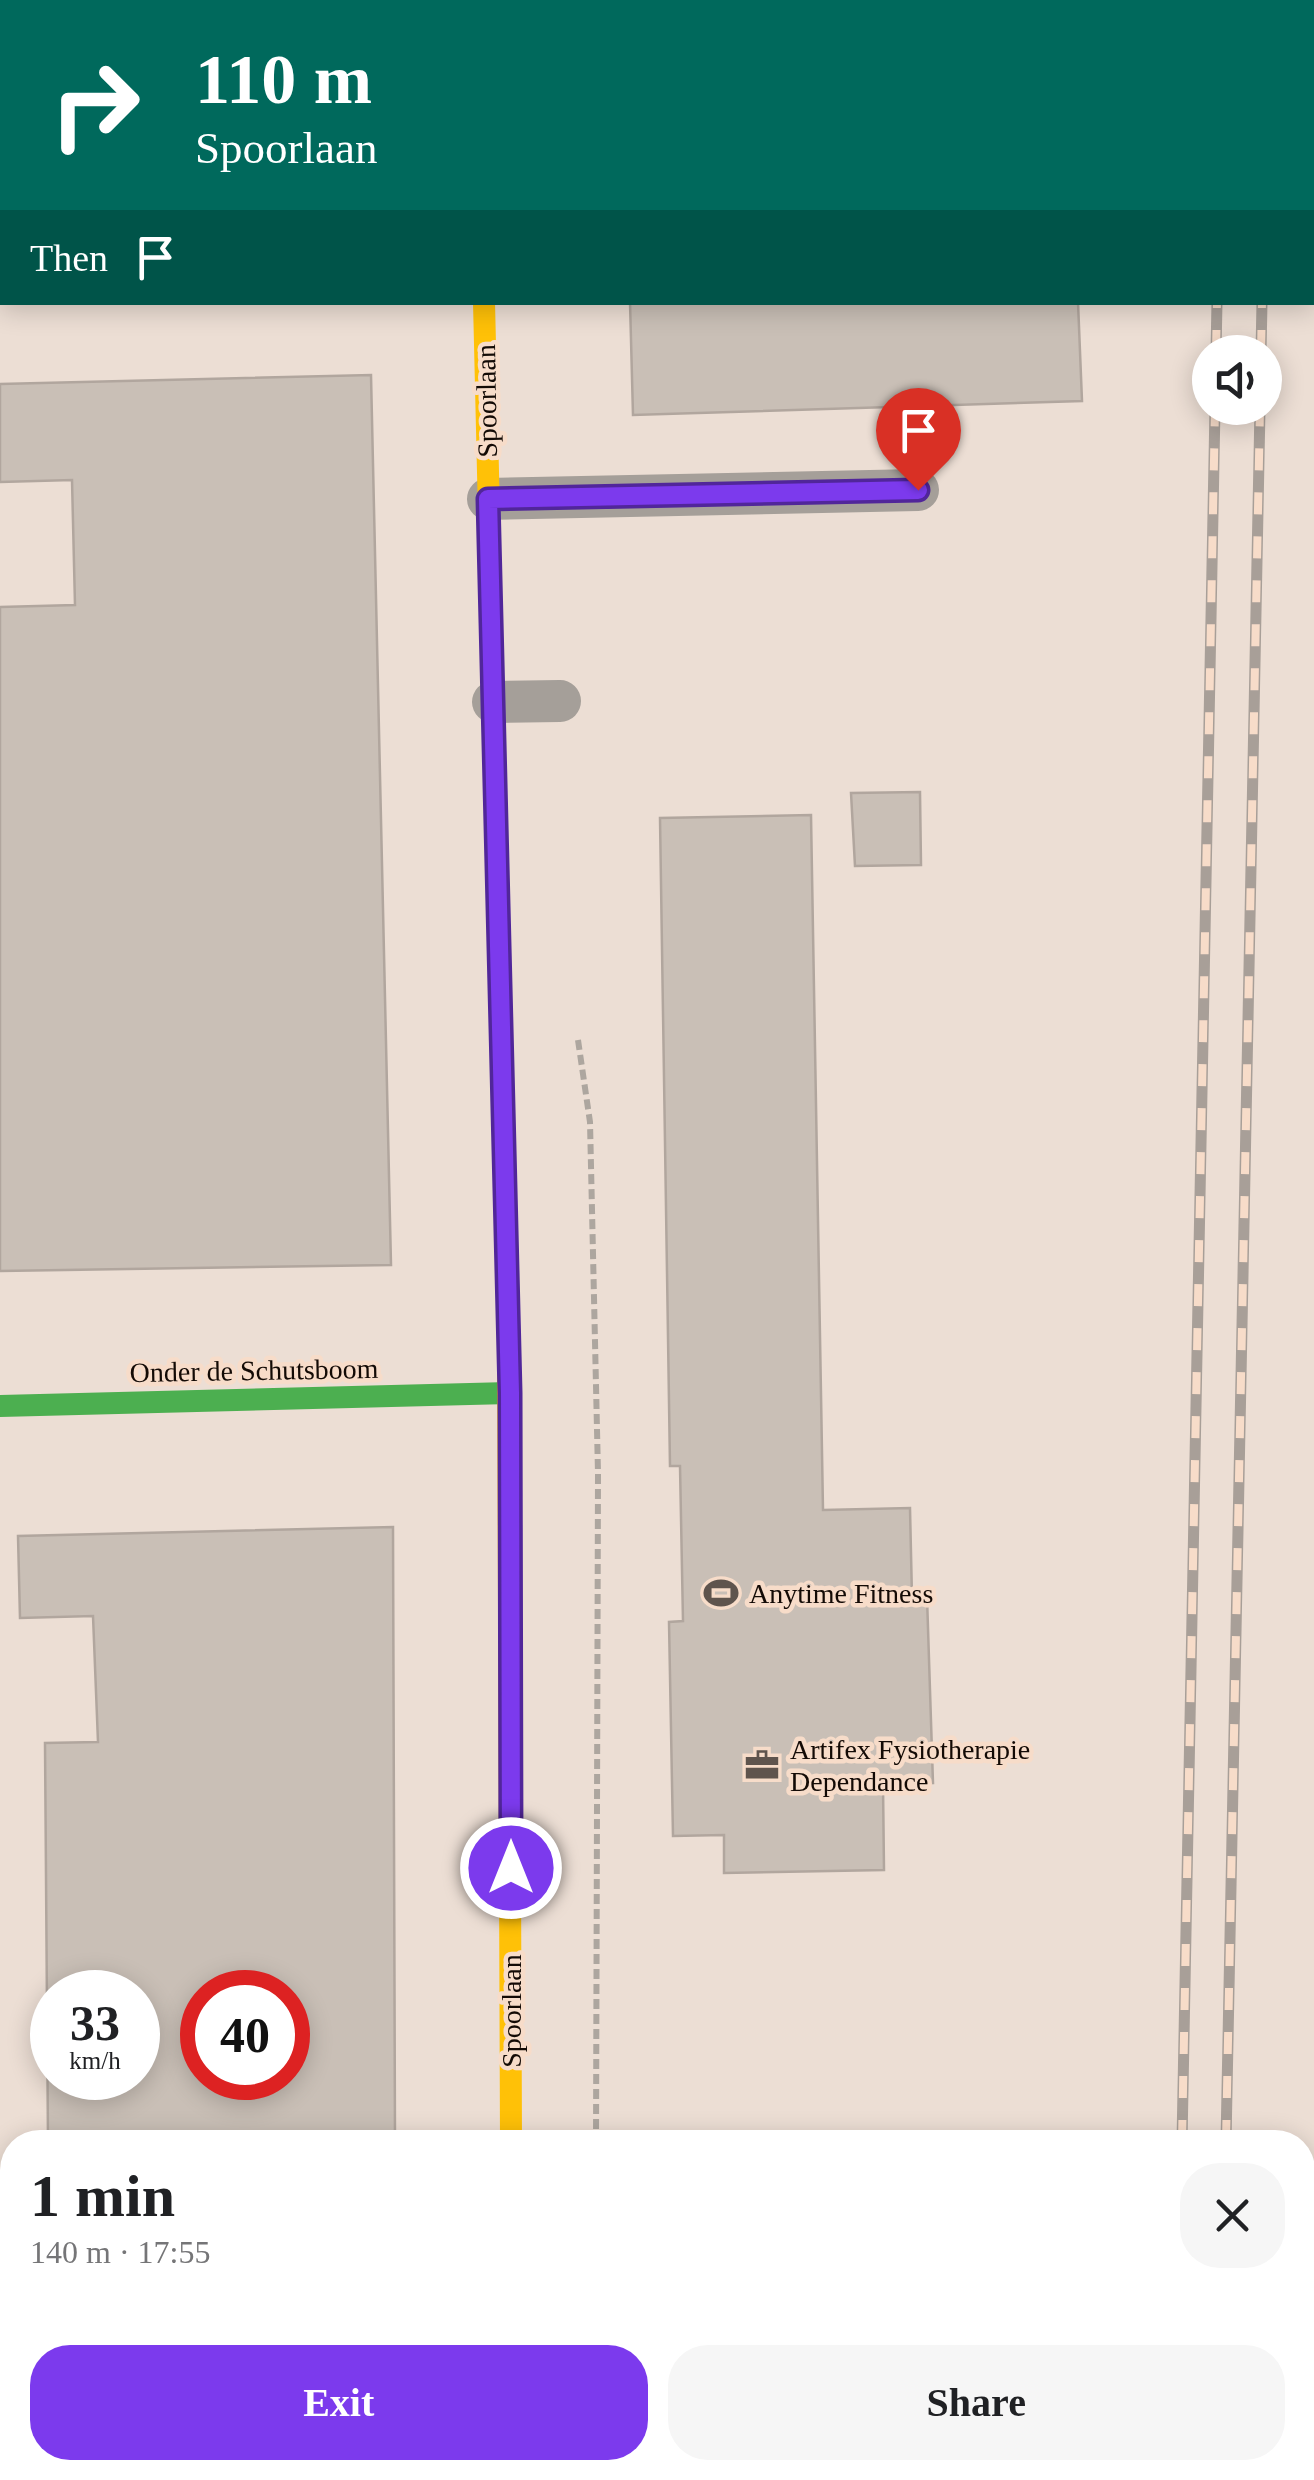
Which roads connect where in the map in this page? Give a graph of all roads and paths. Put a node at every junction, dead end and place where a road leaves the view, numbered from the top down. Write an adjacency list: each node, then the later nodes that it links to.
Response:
1 (484, 305): 3 (street, Spoorlaan)
2 (918, 490): 3 (lane)
3 (488, 499): 5 (street, Spoorlaan)
4 (560, 701): 5 (lane)
5 (493, 702): 6 (street, Spoorlaan)
6 (510, 1393): 7 (street, Onder de Schutsboom); 8 (street, Spoorlaan)
7 (0, 1406)
8 (511, 2130)

